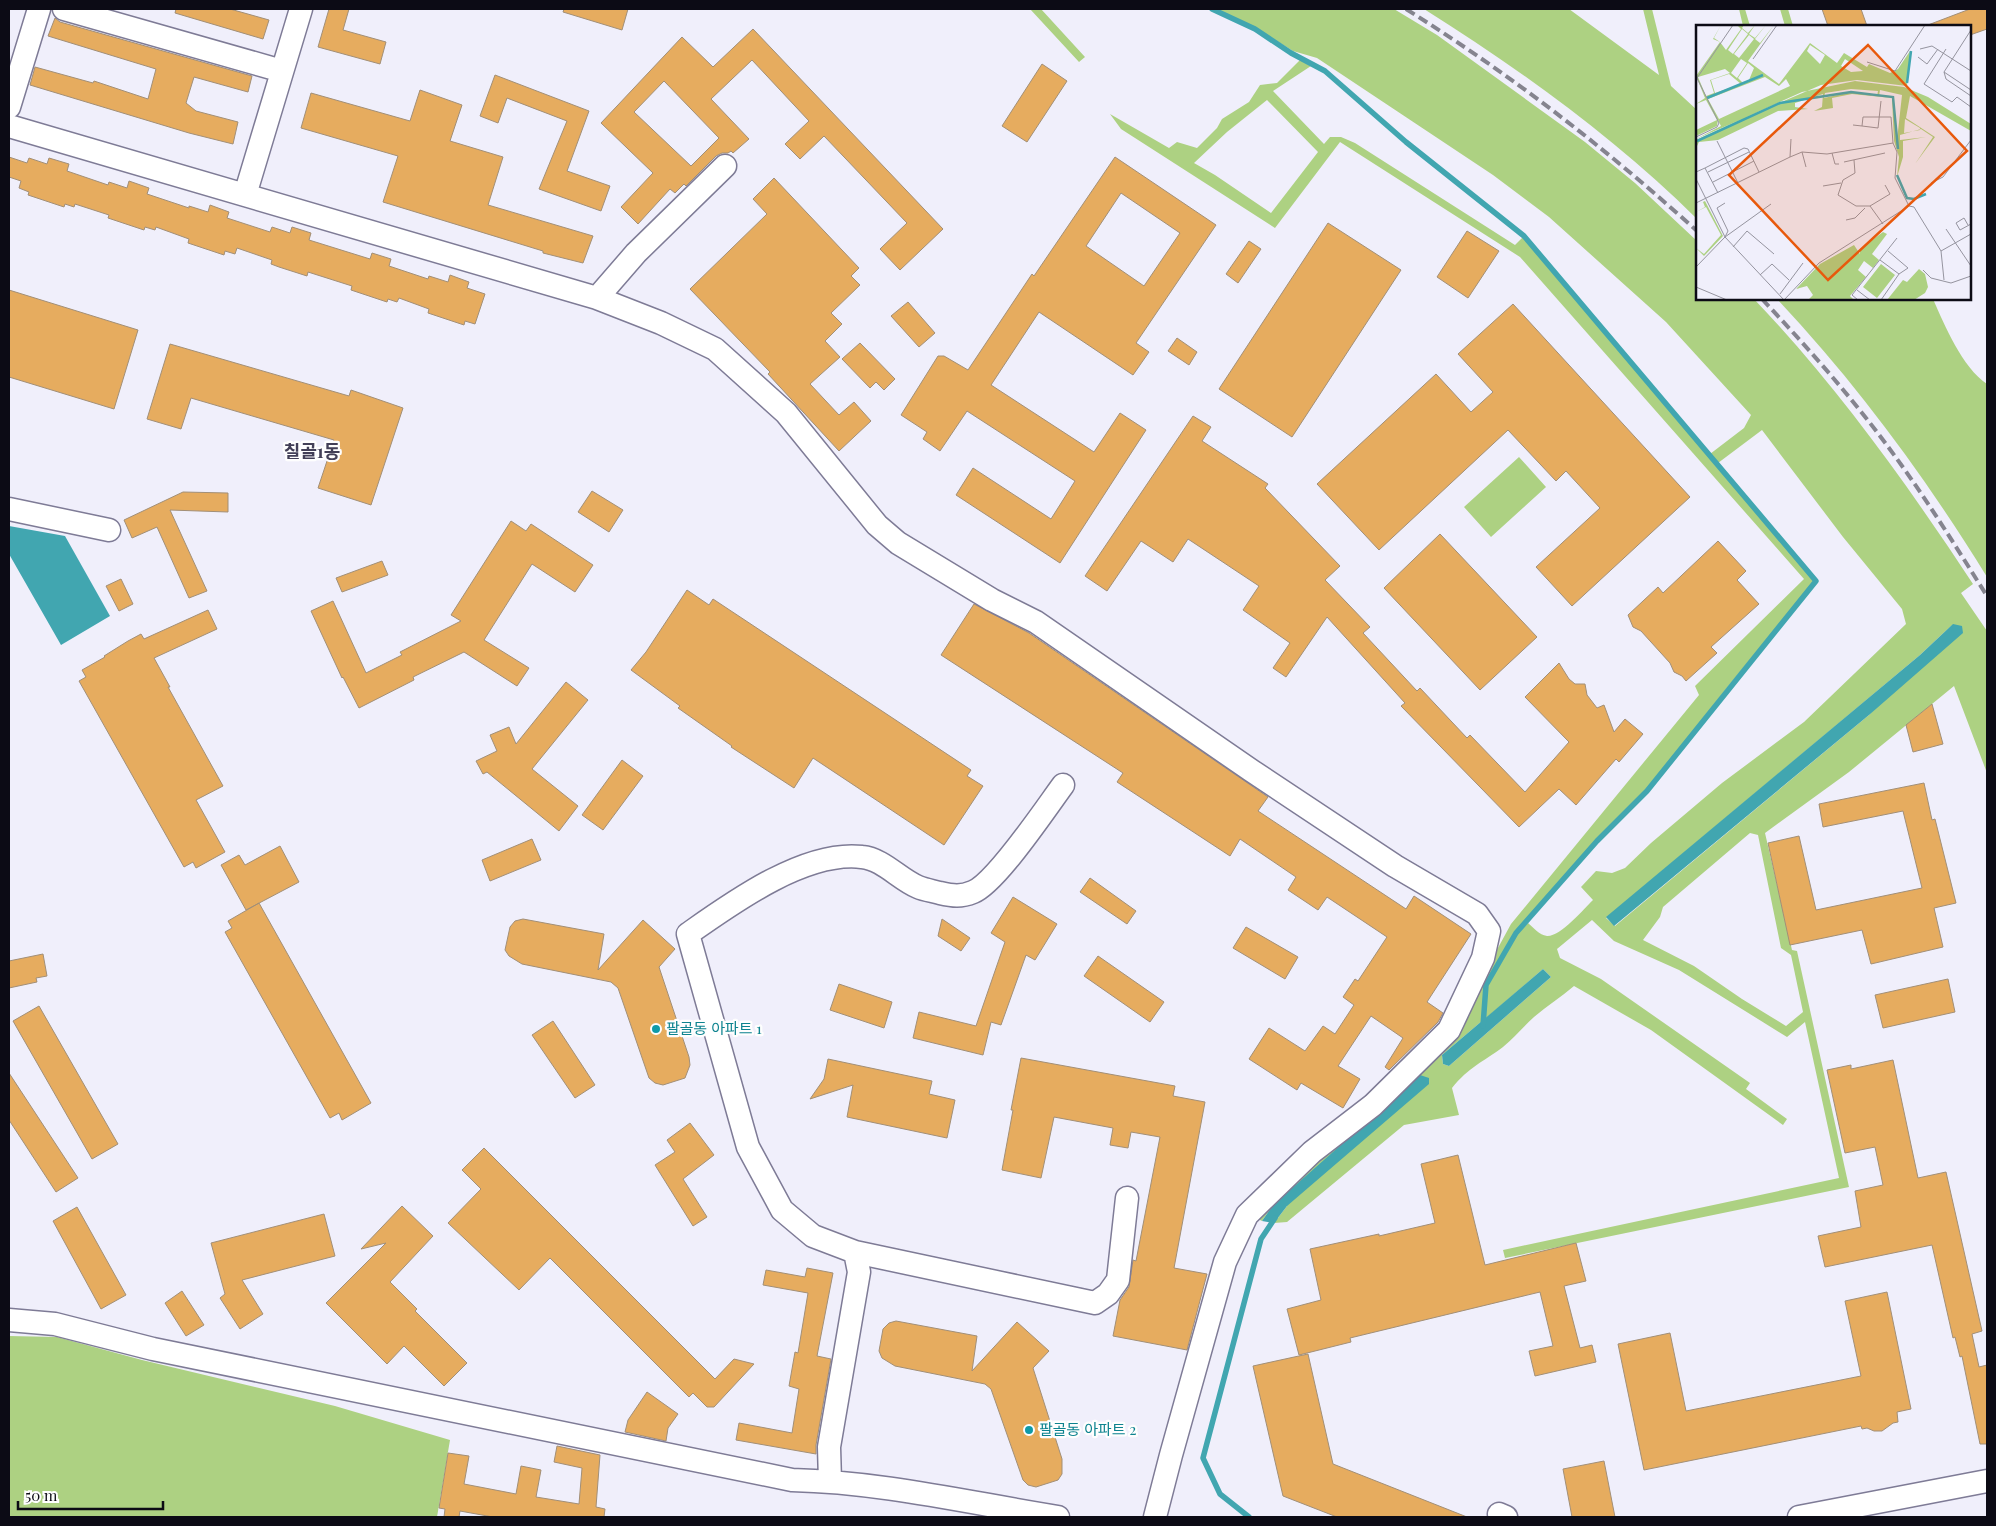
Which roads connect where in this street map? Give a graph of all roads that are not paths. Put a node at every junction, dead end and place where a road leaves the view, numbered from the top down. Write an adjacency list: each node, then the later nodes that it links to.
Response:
1 (39, 9): 5 (street)
2 (64, 9): 4 (street)
3 (301, 9): 4 (street)
4 (282, 71): 8 (street)
5 (9, 107)
6 (9, 126): 8 (street)
7 (725, 166): 9 (street)
8 (245, 195): 9 (street)
9 (597, 298): 19 (street)
10 (9, 509): 11 (street)
11 (109, 530)
12 (1063, 785): 14 (street)
13 (1127, 1198): 14 (street)
14 (855, 1252): 16 (street)
15 (9, 1320): 16 (street)
16 (830, 1481): 18 (street)
17 (1987, 1481): 20 (street)
18 (1058, 1517)
19 (1155, 1517)
20 (1798, 1517)

